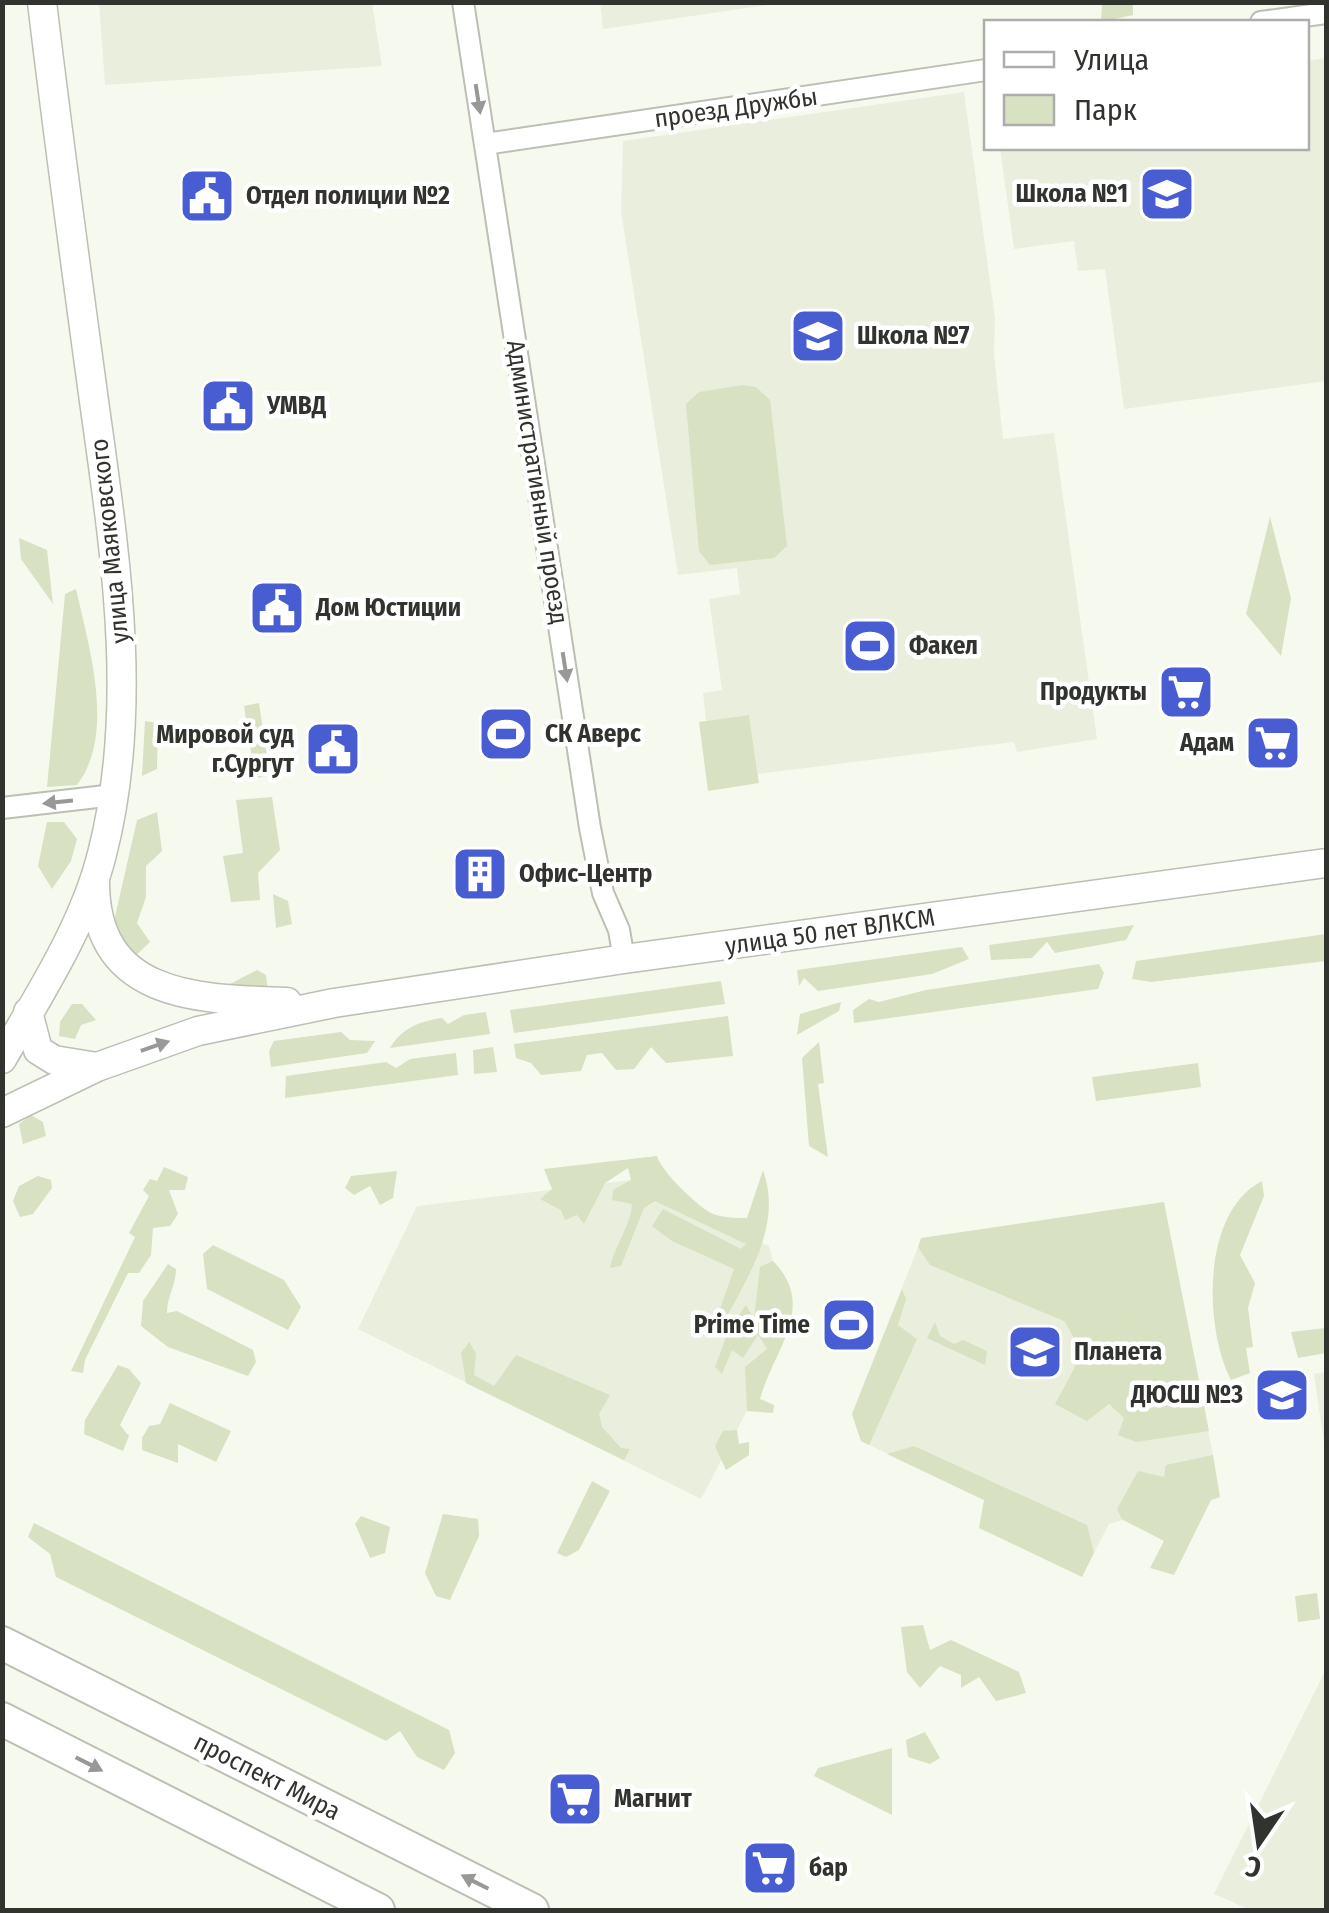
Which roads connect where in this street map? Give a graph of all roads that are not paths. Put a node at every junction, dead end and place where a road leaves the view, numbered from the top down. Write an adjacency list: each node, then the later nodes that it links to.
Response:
1 (42, 2): 7 (main road, улица Маяковского)
2 (464, 2): 6 (street, Административный проезд, one-way to 6)
3 (1321, 10): 4 (street)
4 (1271, 20)
5 (984, 70): 6 (street, проезд Дружбы)
6 (485, 144): 11 (street, Административный проезд, one-way to 11)
7 (114, 795): 8 (street, one-way to 8); 10 (main road, улица Маяковского)
8 (2, 808)
9 (1326, 863): 11 (main road, улица 50 лет ВЛКСМ)
10 (95, 877): 12 (main road, улица 50 лет ВЛКСМ); 13 (main road, улица Маяковского)
11 (624, 958): 12 (main road, улица 50 лет ВЛКСМ)
12 (334, 1003): 15 (main road, улица 50 лет ВЛКСМ, one-way to 12)
13 (28, 1012): 14 (main road, улица Маяковского); 15 (main road)
14 (2, 1058)
15 (97, 1067): 16 (main road, улица 50 лет ВЛКСМ)
16 (2, 1113)
17 (2, 1643): 20 (main road, проспект Мира, one-way to 17)
18 (2, 1720): 19 (main road, one-way to 19)
19 (378, 1910)
20 (532, 1910)

